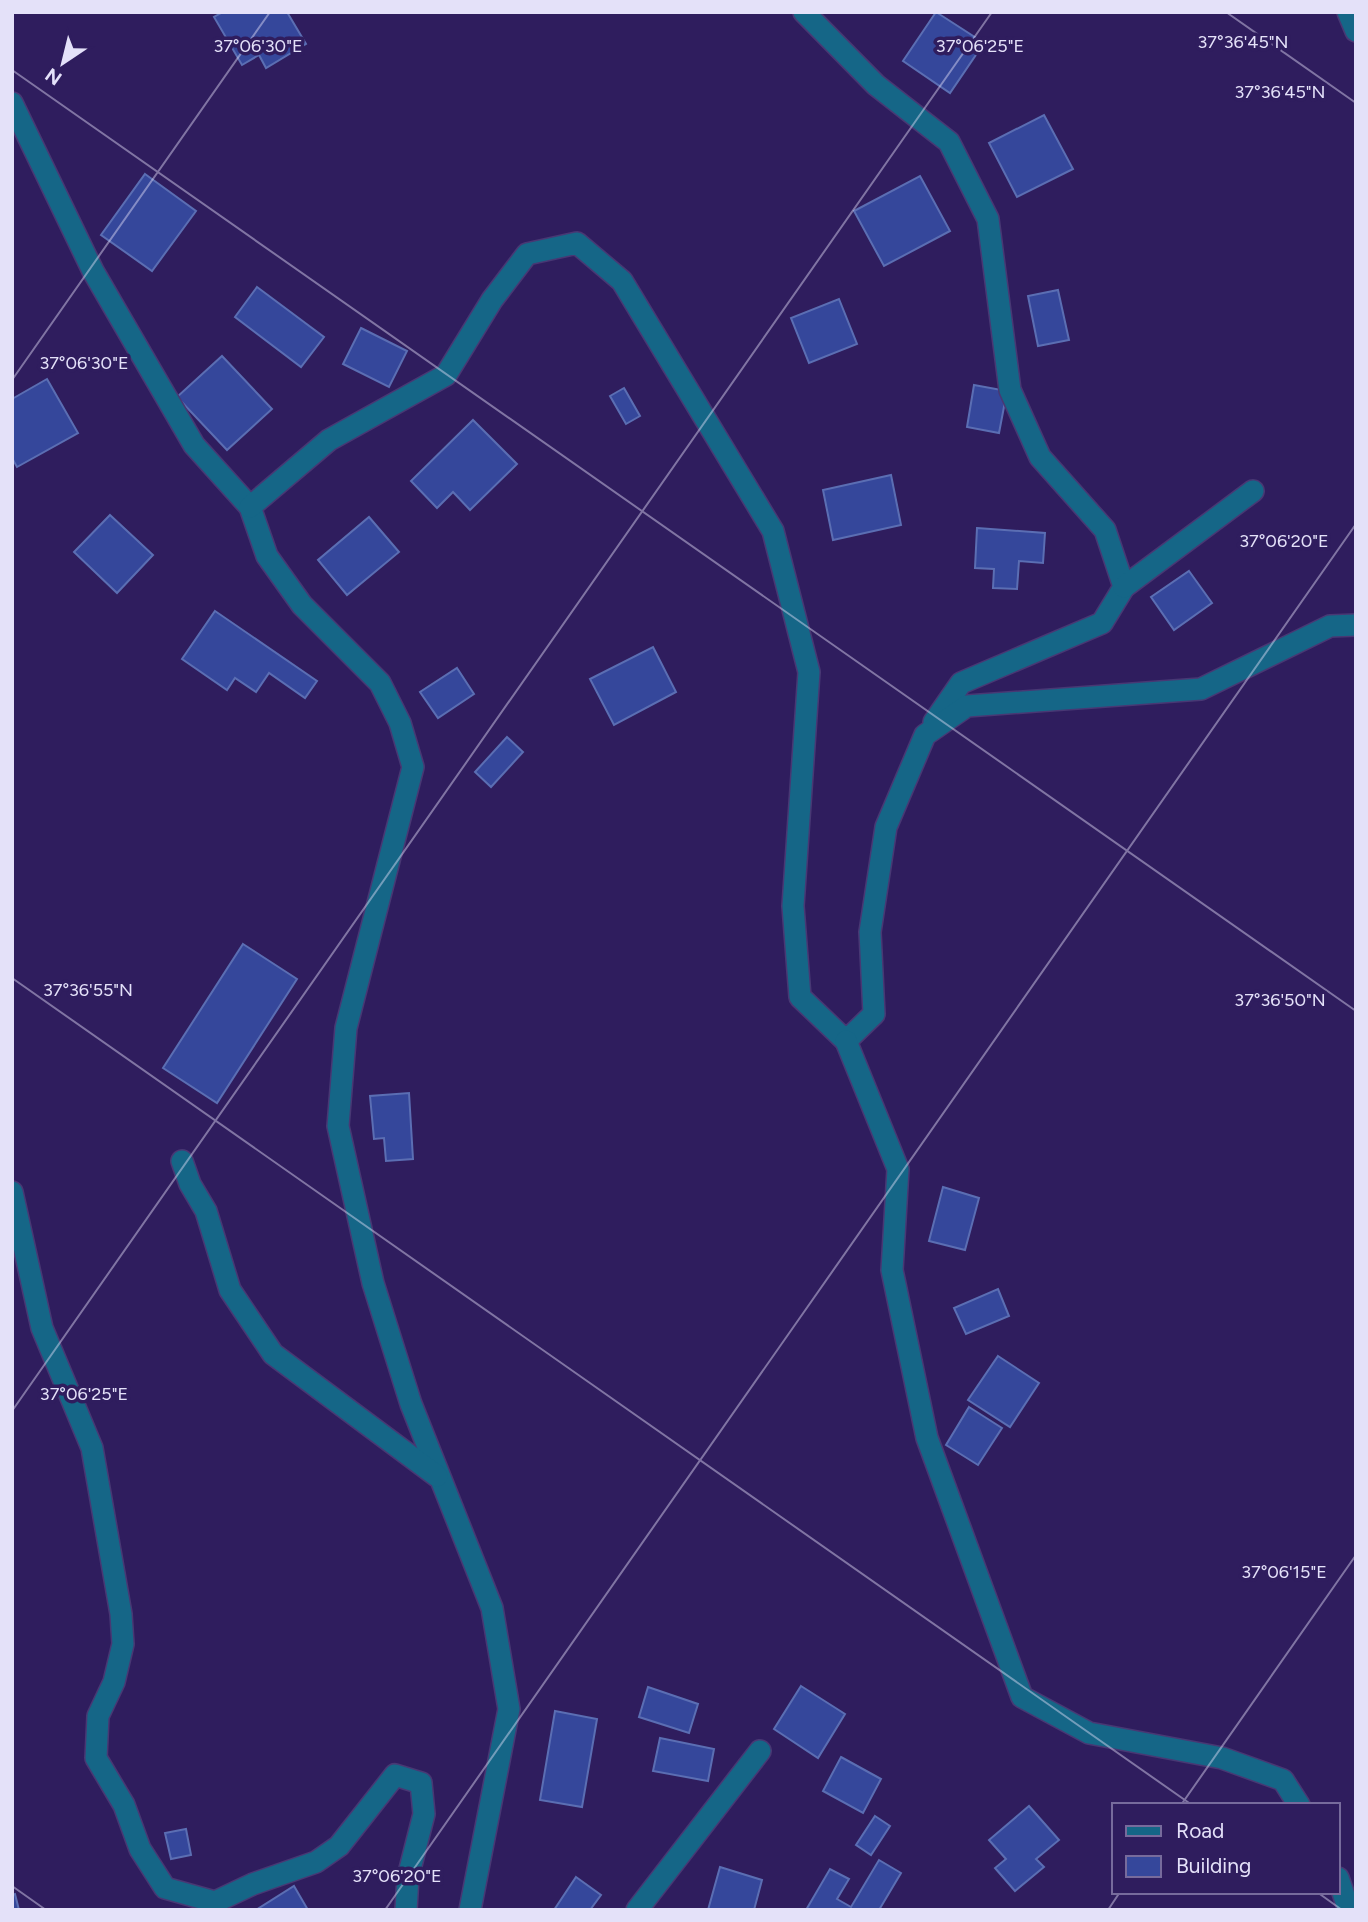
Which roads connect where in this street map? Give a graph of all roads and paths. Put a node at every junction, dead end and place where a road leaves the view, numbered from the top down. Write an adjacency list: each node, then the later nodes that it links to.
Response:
1 (804, 12): 7 (street)
2 (1348, 12): 3 (street)
3 (1356, 31)
4 (12, 103): 6 (street)
5 (1253, 491): 7 (street)
6 (250, 507): 10 (street); 13 (street)
7 (1124, 587): 9 (street)
8 (1356, 625): 9 (street)
9 (925, 735): 10 (street)
10 (846, 1041): 15 (street)
11 (182, 1161): 13 (street)
12 (12, 1192): 17 (street)
13 (437, 1476): 18 (street)
14 (760, 1751): 19 (street)
15 (1299, 1803)
16 (1340, 1884): 20 (street)
17 (406, 1910)
18 (470, 1910)
19 (637, 1910)
20 (1349, 1910)

